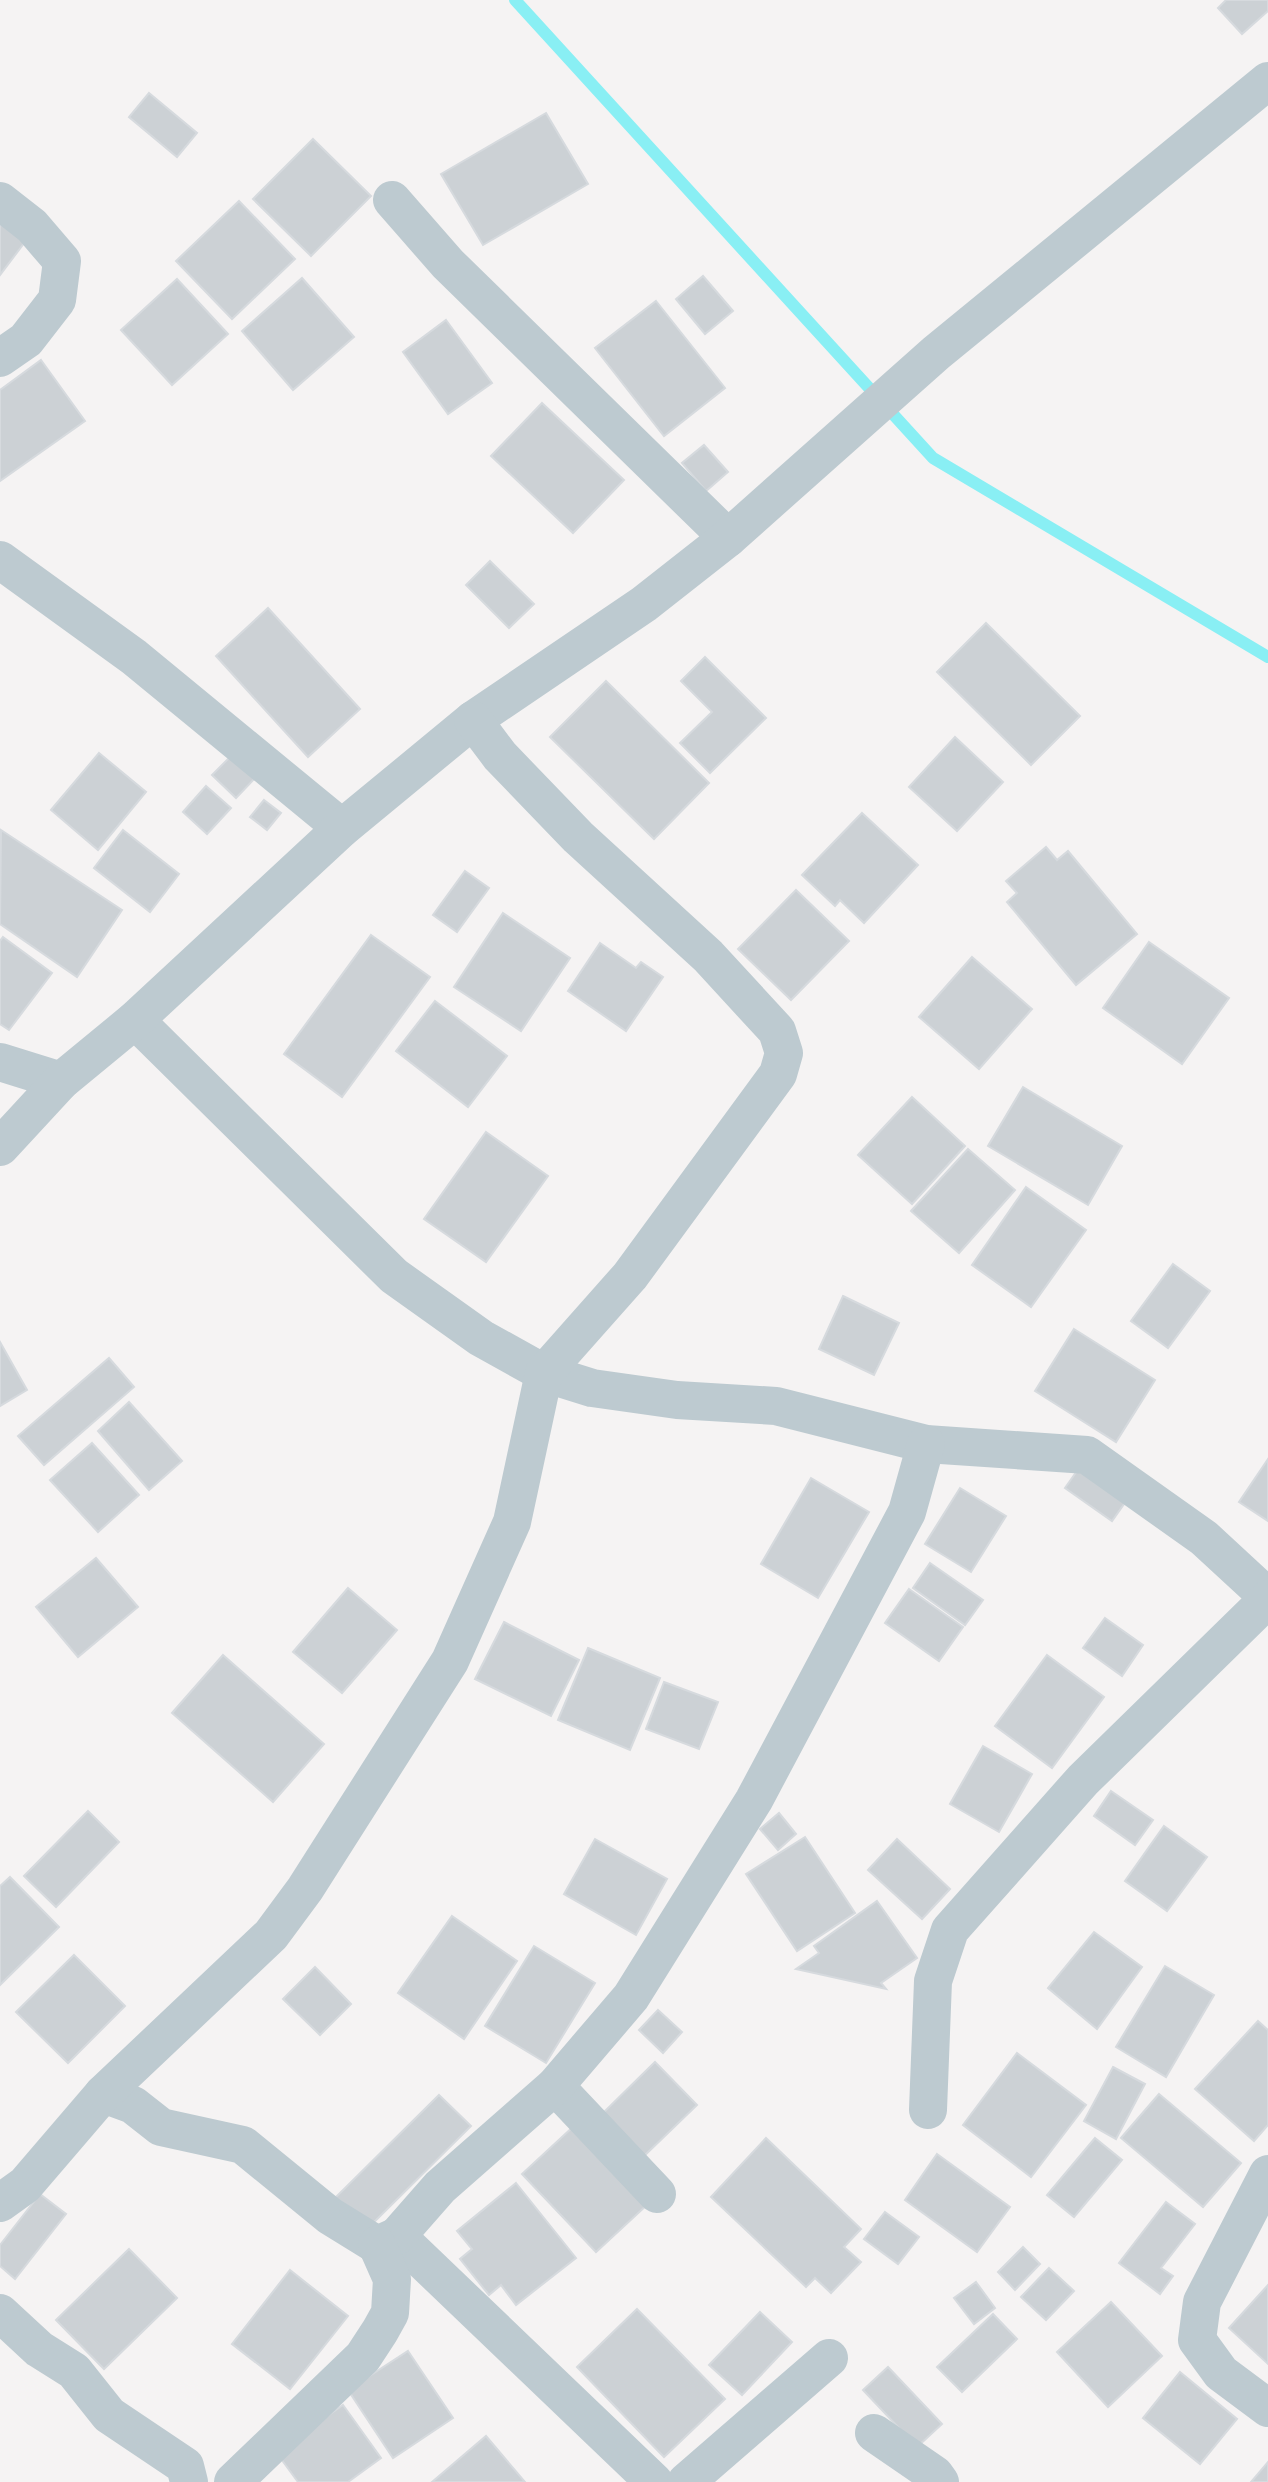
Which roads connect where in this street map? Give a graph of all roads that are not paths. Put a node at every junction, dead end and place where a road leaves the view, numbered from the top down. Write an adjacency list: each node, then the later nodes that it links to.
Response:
1 (1268, 81): 5 (street)
2 (392, 200): 5 (street)
3 (0, 201): 4 (street)
4 (0, 358)
5 (728, 538): 7 (street)
6 (0, 560): 8 (street)
7 (473, 720): 8 (street); 13 (street)
8 (342, 828): 9 (street)
9 (135, 1020): 11 (street); 13 (street)
10 (0, 1062): 11 (street)
11 (61, 1081): 12 (street)
12 (0, 1147)
13 (544, 1373): 14 (street); 17 (street)
14 (926, 1444): 15 (street); 16 (street)
15 (1268, 1598): 18 (street)
16 (555, 2086): 20 (street); 22 (street)
17 (103, 2094): 21 (street); 22 (street)
18 (928, 2110)
19 (1268, 2174): 25 (street)
20 (657, 2194)
21 (0, 2203)
22 (387, 2240): 28 (street); 29 (street)
23 (0, 2313): 27 (street)
24 (829, 2358): 30 (street)
25 (1268, 2408)
26 (874, 2433): 31 (street)
27 (189, 2482)
28 (233, 2482)
29 (654, 2482)
30 (686, 2482)
31 (940, 2482)

